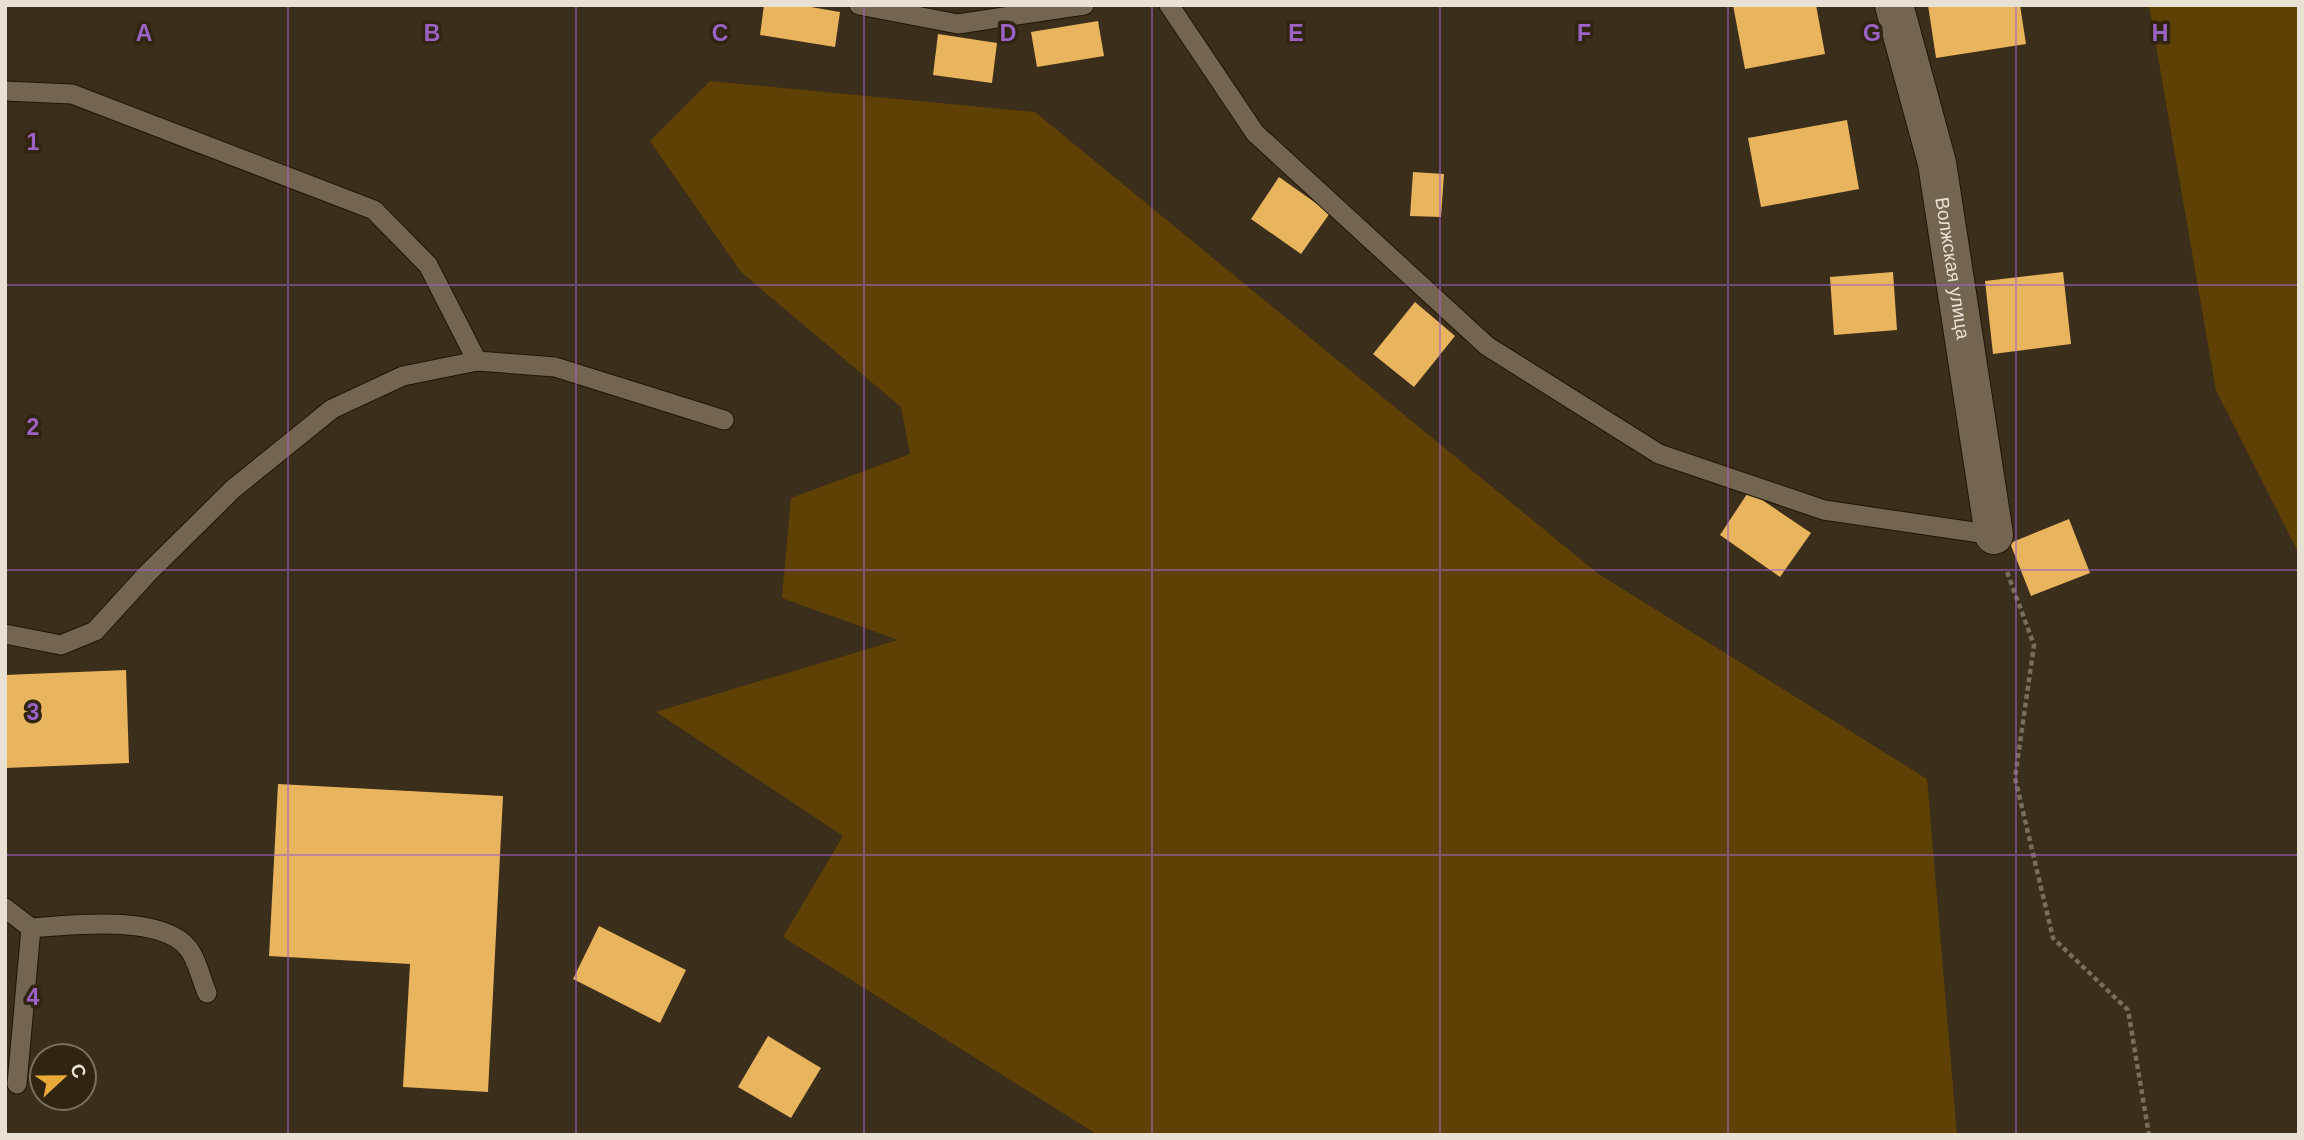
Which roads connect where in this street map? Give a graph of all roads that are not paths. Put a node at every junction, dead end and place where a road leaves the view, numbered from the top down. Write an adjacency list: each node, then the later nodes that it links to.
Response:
1 (859, 5): 2 (lane)
2 (1084, 5)
3 (1169, 5): 8 (lane)
4 (1894, 5): 8 (street, Волжская улица)
5 (5, 92): 6 (lane)
6 (477, 360): 7 (lane); 9 (lane)
7 (723, 420)
8 (1994, 535)
9 (5, 634)
10 (5, 908): 11 (lane)
11 (31, 928): 12 (lane); 13 (lane)
12 (207, 993)
13 (17, 1084)

